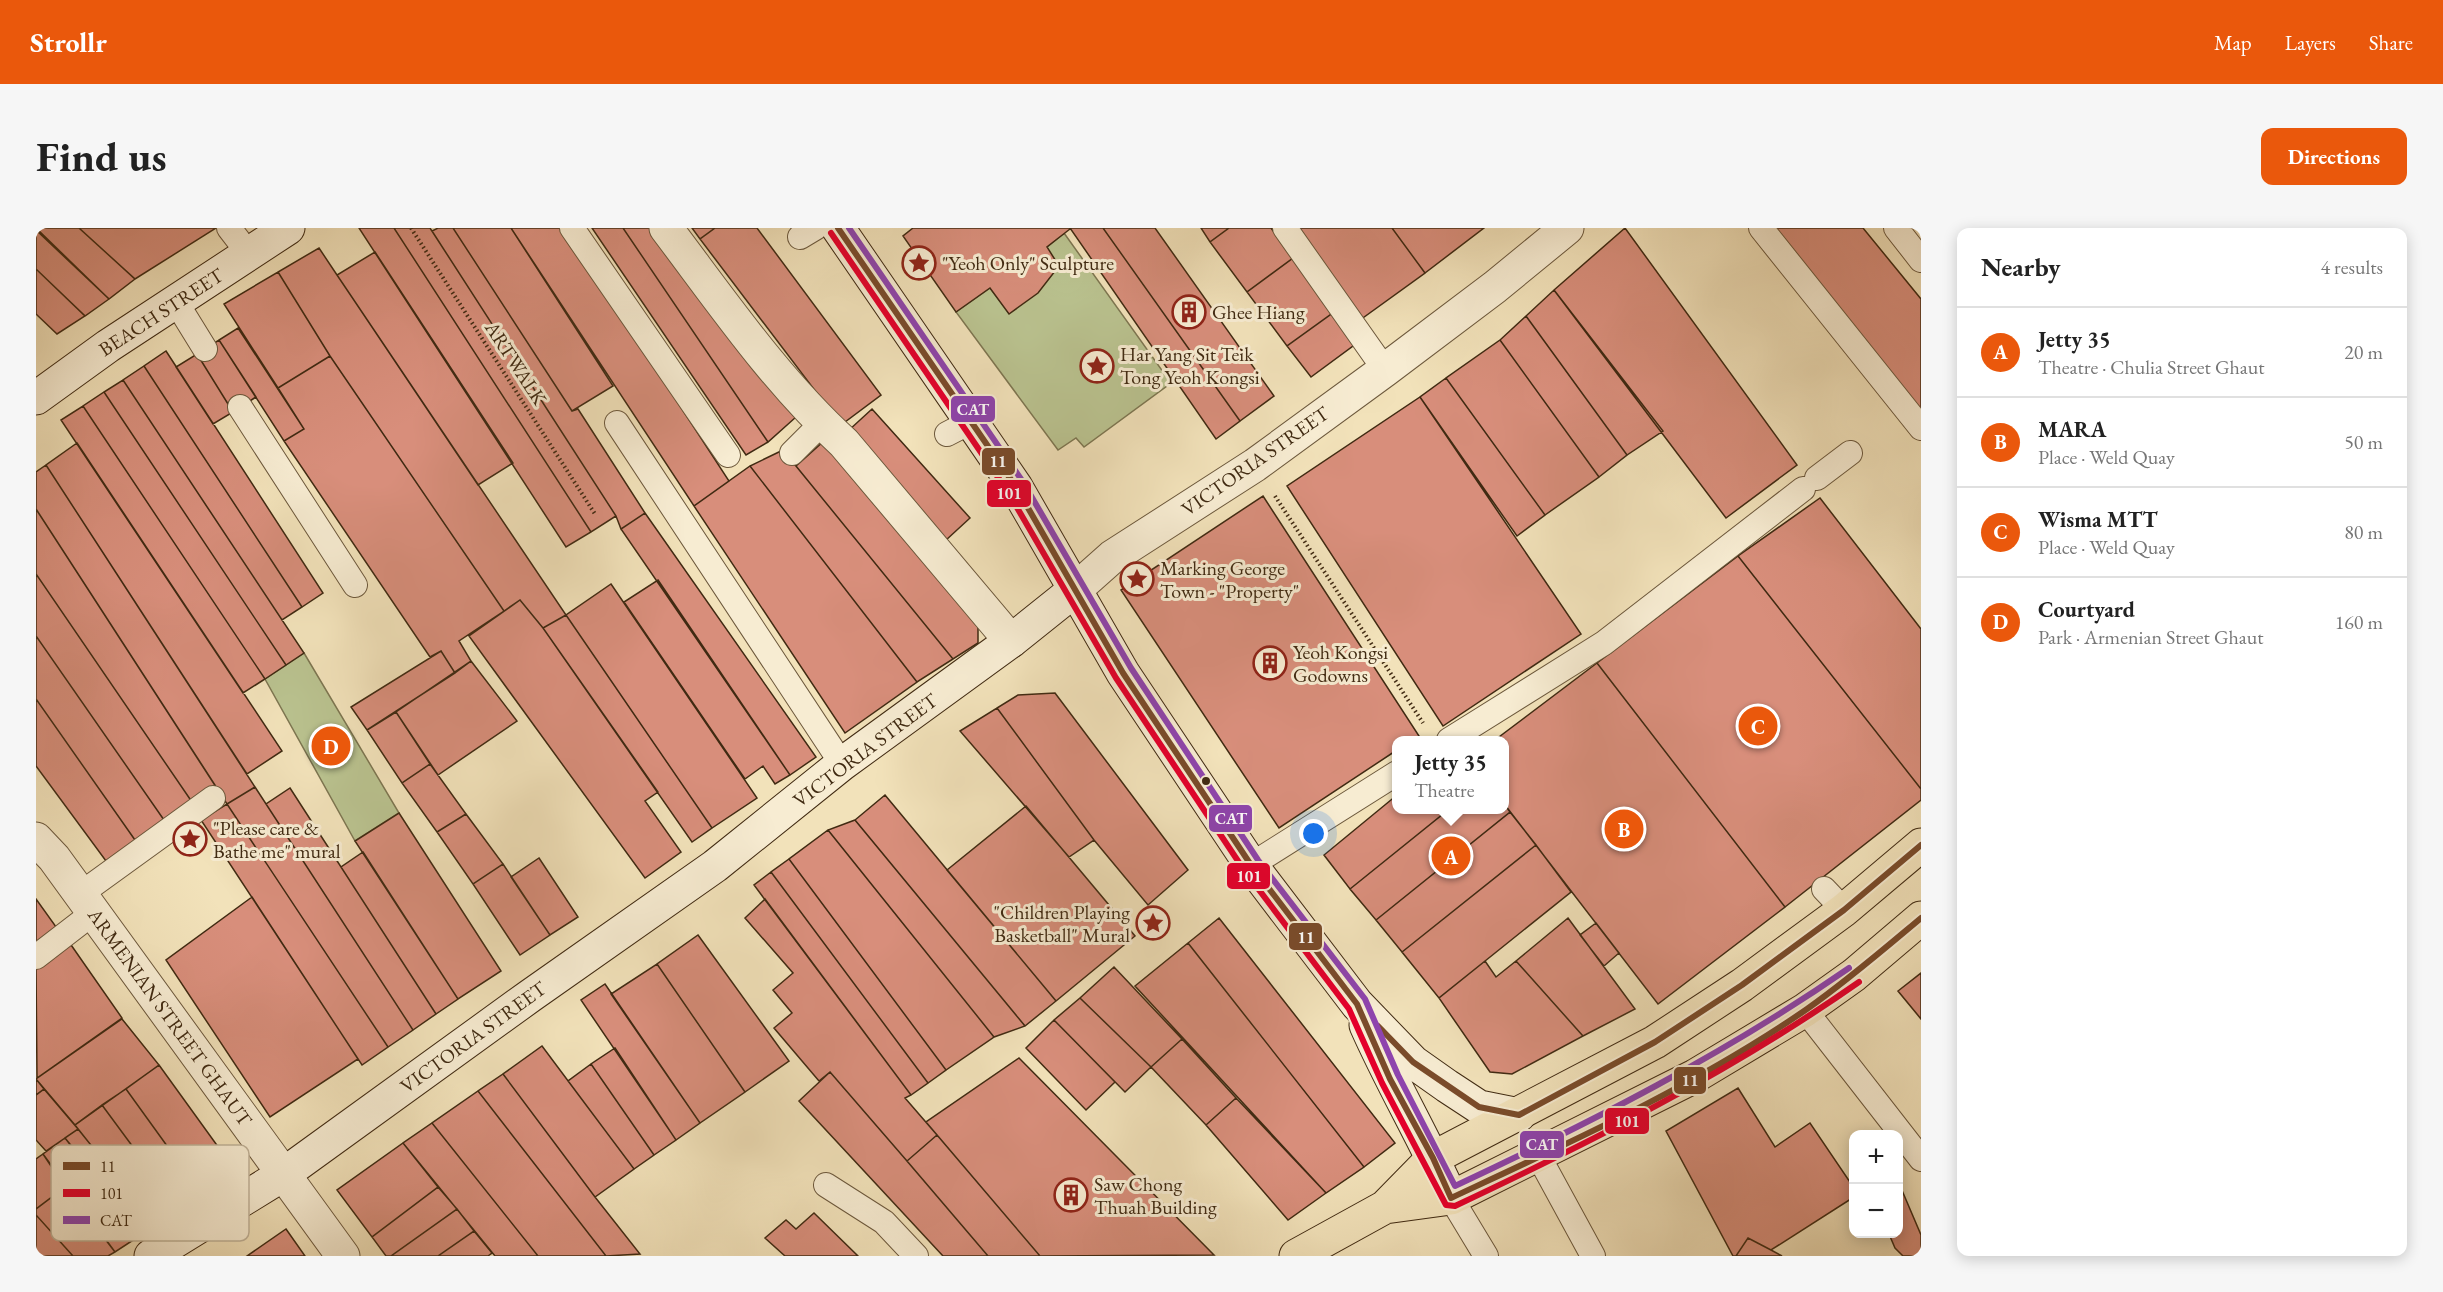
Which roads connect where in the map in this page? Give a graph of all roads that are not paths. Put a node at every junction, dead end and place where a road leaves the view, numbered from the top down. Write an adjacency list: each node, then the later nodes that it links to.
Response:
1 (229, 228): 10 (lane)
2 (288, 228): 10 (street, BEACH STREET)
3 (572, 228): 22 (lane)
4 (666, 228): 18 (street)
5 (838, 228): 24 (street)
6 (1285, 228): 14 (lane)
7 (1567, 228): 14 (street, VICTORIA STREET)
8 (1761, 228): 19 (lane)
9 (1896, 228): 11 (lane)
10 (249, 254): 12 (street, BEACH STREET)
11 (1921, 260)
12 (176, 302): 13 (lane); 15 (street, BEACH STREET)
13 (205, 349)
14 (1385, 370): 24 (street, VICTORIA STREET)
15 (36, 398)
16 (240, 407): 23 (lane)
17 (617, 423): 27 (lane)
18 (822, 423): 20 (lane); 25 (street)
19 (1921, 428)
20 (792, 453)
21 (1850, 453): 26 (lane)
22 (728, 455)
23 (355, 585)
24 (1076, 589): 25 (street, VICTORIA STREET); 32 (street)
25 (1011, 641): 27 (street, VICTORIA STREET)
26 (1457, 736)
27 (842, 764): 42 (street, VICTORIA STREET)
28 (1392, 776): 32 (lane)
29 (213, 798): 33 (lane)
30 (36, 839): 33 (street, ARMENIAN STREET GHAUT)
31 (1921, 845): 38 (main road)
32 (1251, 865): 36 (street)
33 (86, 904): 35 (lane); 42 (street, ARMENIAN STREET GHAUT)
34 (1921, 918): 37 (main road)
35 (36, 957)
36 (1357, 1004): 38 (street); 40 (street)
37 (1805, 1010): 39 (main road); 41 (lane)
38 (1519, 1115): 40 (main road)
39 (1539, 1157): 45 (main road); 53 (lane)
40 (1433, 1158): 45 (street); 46 (main road)
41 (1921, 1159)
42 (284, 1174): 44 (street, VICTORIA STREET); 49 (street, ARMENIAN STREET GHAUT)
43 (826, 1185): 50 (lane)
44 (249, 1196)
45 (1452, 1198): 46 (main road); 52 (lane)
46 (1385, 1208): 51 (main road)
47 (175, 1241): 48 (street, VICTORIA STREET)
48 (151, 1256)
49 (343, 1256)
50 (916, 1256)
51 (1296, 1256)
52 (1486, 1256)
53 (1593, 1256)

